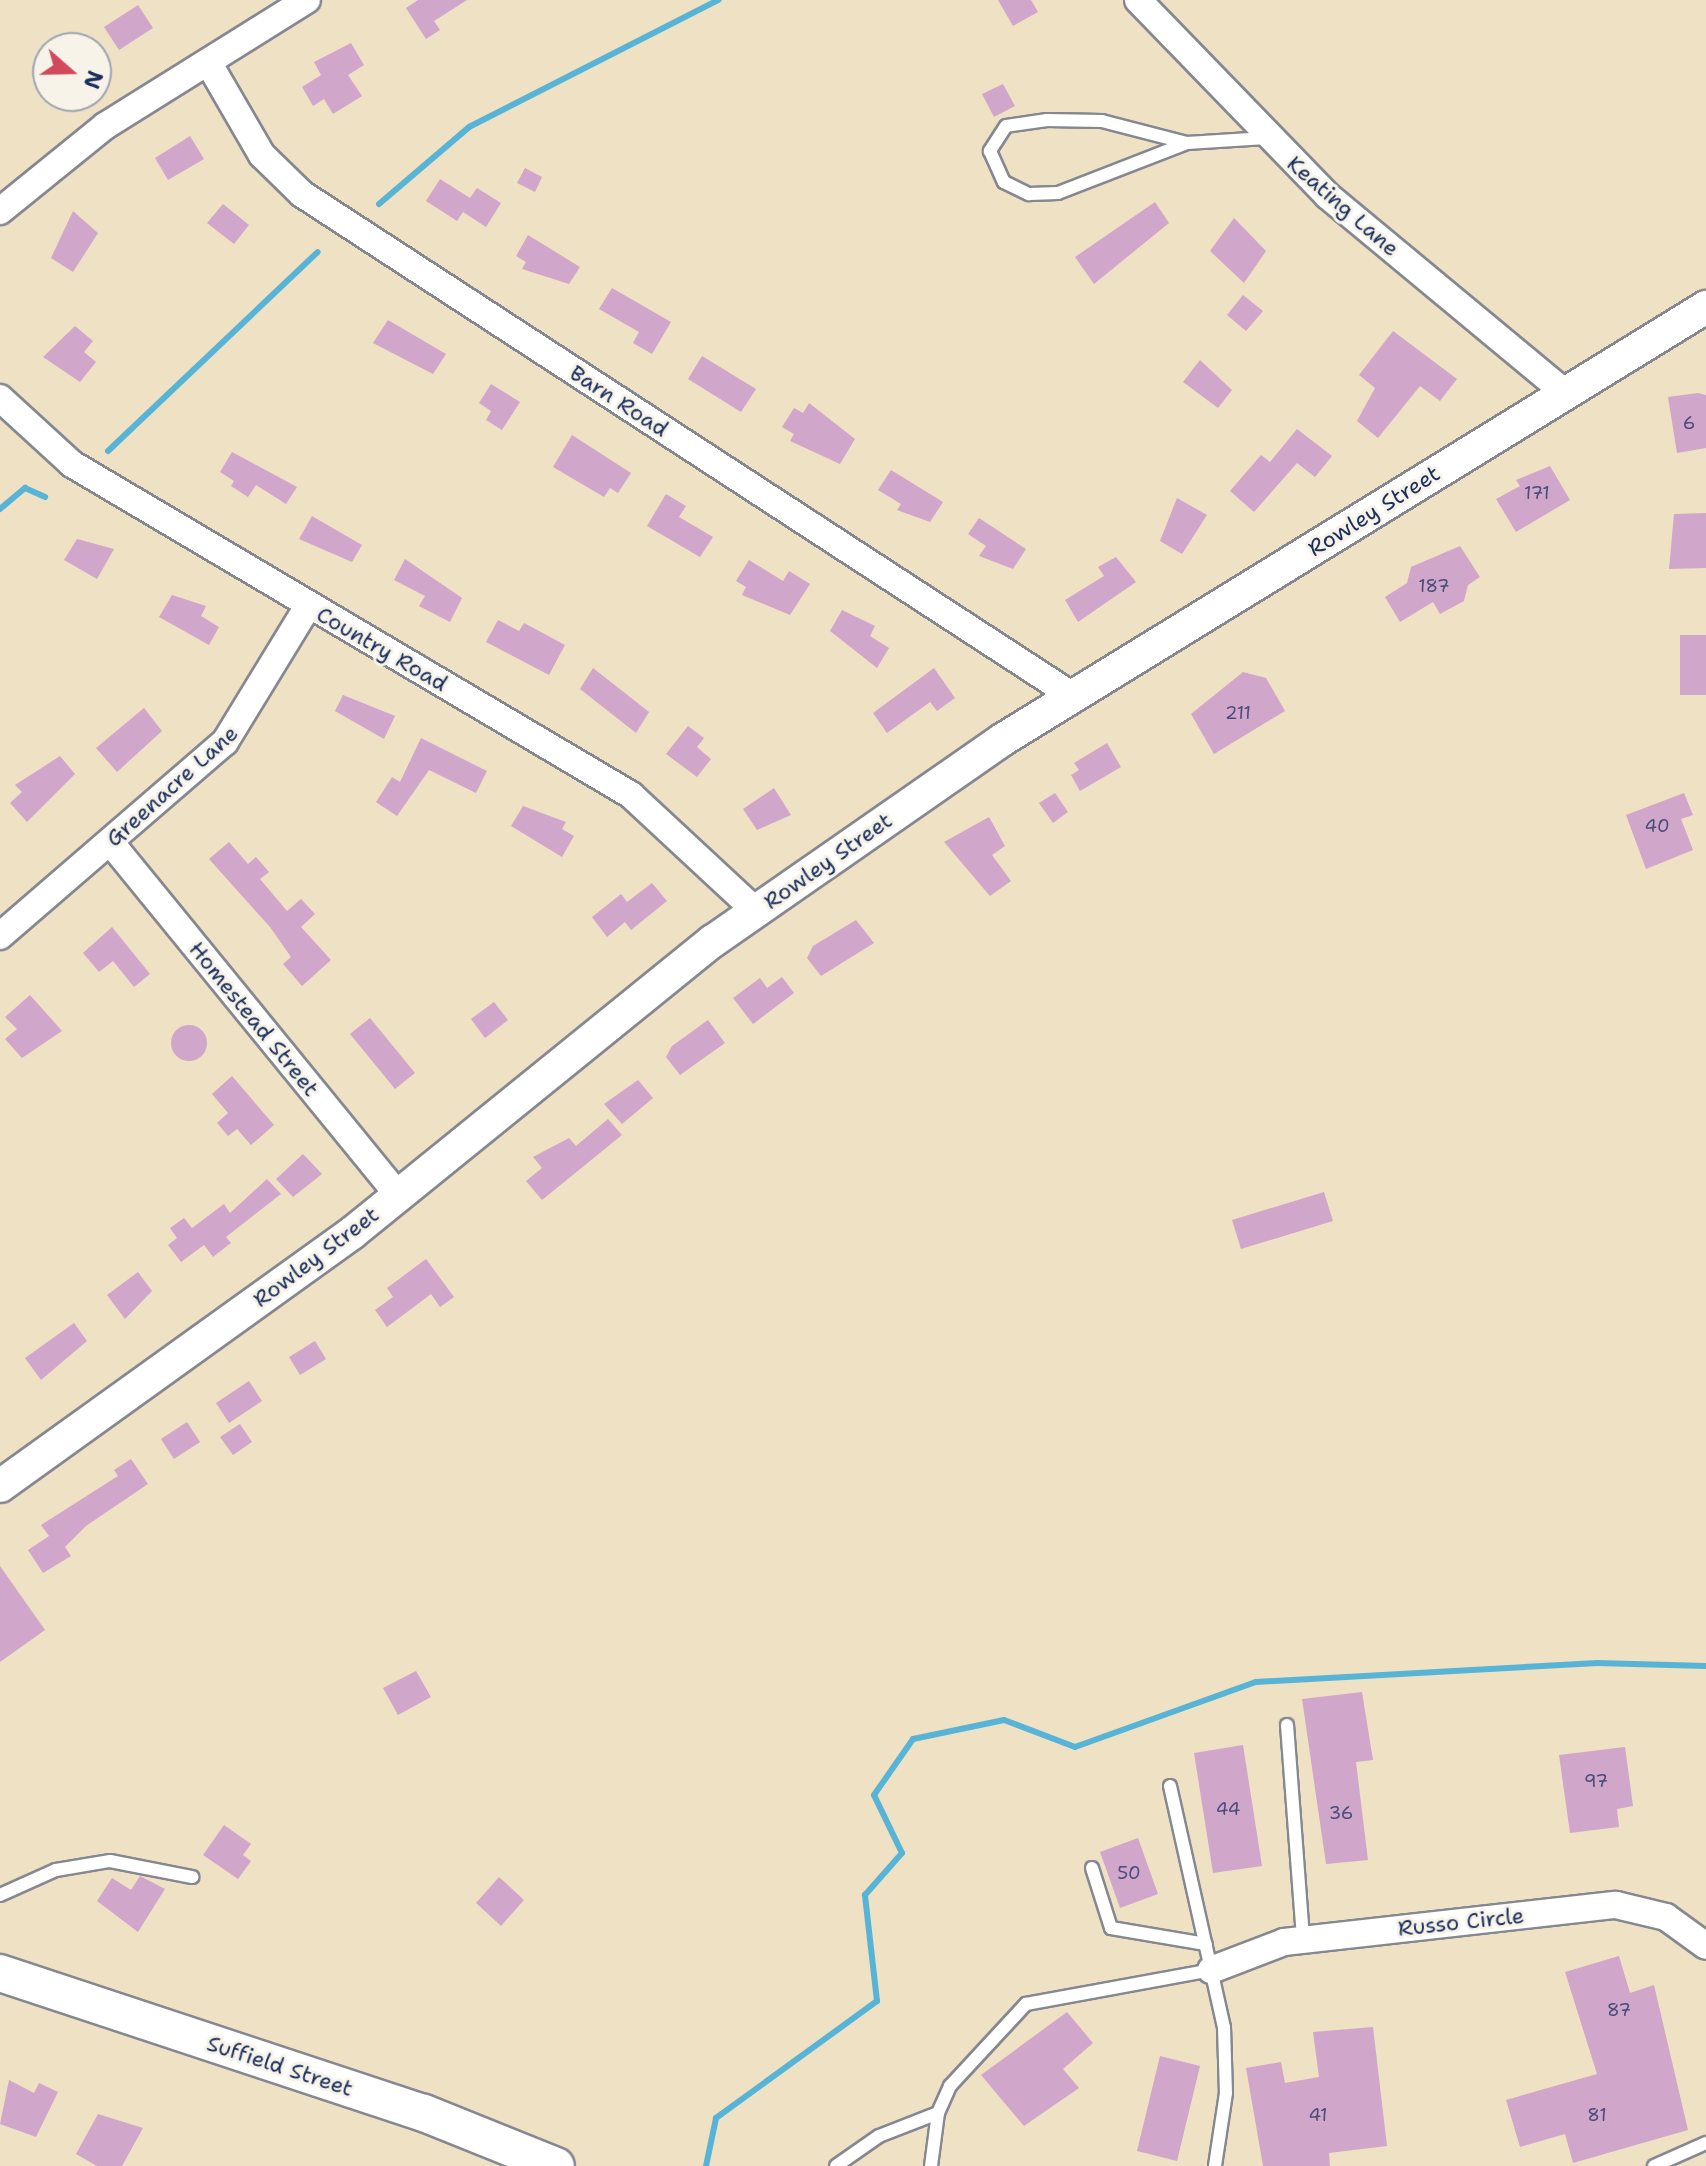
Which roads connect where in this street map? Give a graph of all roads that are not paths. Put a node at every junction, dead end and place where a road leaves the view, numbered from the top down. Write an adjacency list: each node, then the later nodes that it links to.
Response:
1 (307, 0): 3 (street)
2 (1138, 0): 4 (street, Keating Lane)
3 (208, 62): 6 (street); 11 (street, Barn Road)
4 (1266, 138): 5 (lane); 8 (street, Keating Lane)
5 (1187, 143): 5 (lane)
6 (0, 211)
7 (1706, 307): 8 (street, Rowley Street)
8 (1565, 393): 11 (street, Rowley Street)
9 (0, 398): 10 (street, Country Road)
10 (308, 606): 12 (street, Greenacre Lane); 13 (street, Country Road)
11 (1073, 696): 13 (street, Rowley Street)
12 (111, 843): 14 (street, Greenacre Lane); 15 (street, Homestead Street)
13 (756, 911): 15 (street, Rowley Street)
14 (0, 936)
15 (398, 1195): 16 (street, Rowley Street)
16 (0, 1486)
17 (1287, 1725): 22 (lane)
18 (1170, 1786): 23 (lane)
19 (1092, 1868): 23 (lane)
20 (192, 1877): 21 (lane)
21 (0, 1895)
22 (1303, 1940): 24 (street, Russo Circle); 25 (street, Russo Circle)
23 (1206, 1944): 25 (lane)
24 (1706, 1946)
25 (1211, 1970): 27 (lane); 32 (lane)
26 (0, 1973): 29 (main road, Suffield Street)
27 (938, 2113): 30 (lane); 31 (lane)
28 (1706, 2143): 33 (lane)
29 (556, 2166)
30 (836, 2166)
31 (931, 2166)
32 (1215, 2166)
33 (1654, 2166)

